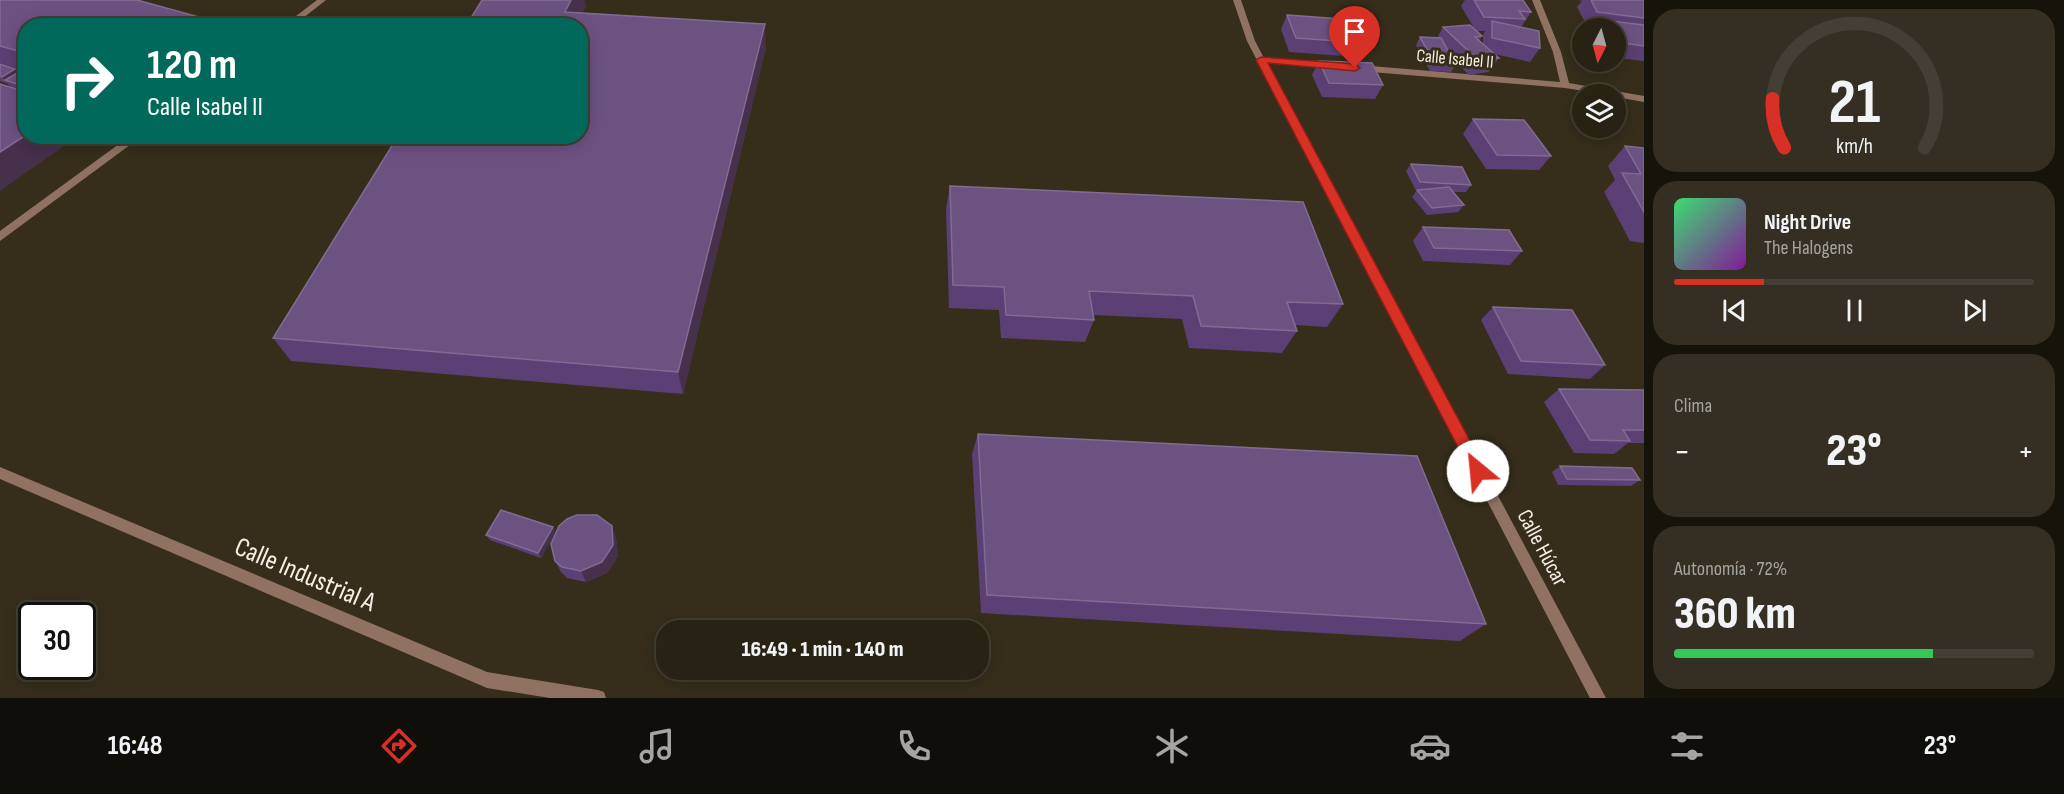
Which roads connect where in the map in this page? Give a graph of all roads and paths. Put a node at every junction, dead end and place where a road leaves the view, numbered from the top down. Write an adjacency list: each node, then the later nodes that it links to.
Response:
1 (322, 0): 4 (street)
2 (1237, 0): 5 (street, Calle Húcar)
3 (1536, 0): 6 (street)
4 (298, 18)
5 (1261, 60): 6 (street, Calle Isabel II); 12 (street, Calle Húcar)
6 (1565, 85): 7 (street, Calle Isabel II)
7 (1644, 99)
8 (126, 144): 9 (street)
9 (0, 237)
10 (0, 473): 11 (street, Calle Industrial A)
11 (597, 698)
12 (1598, 698)

